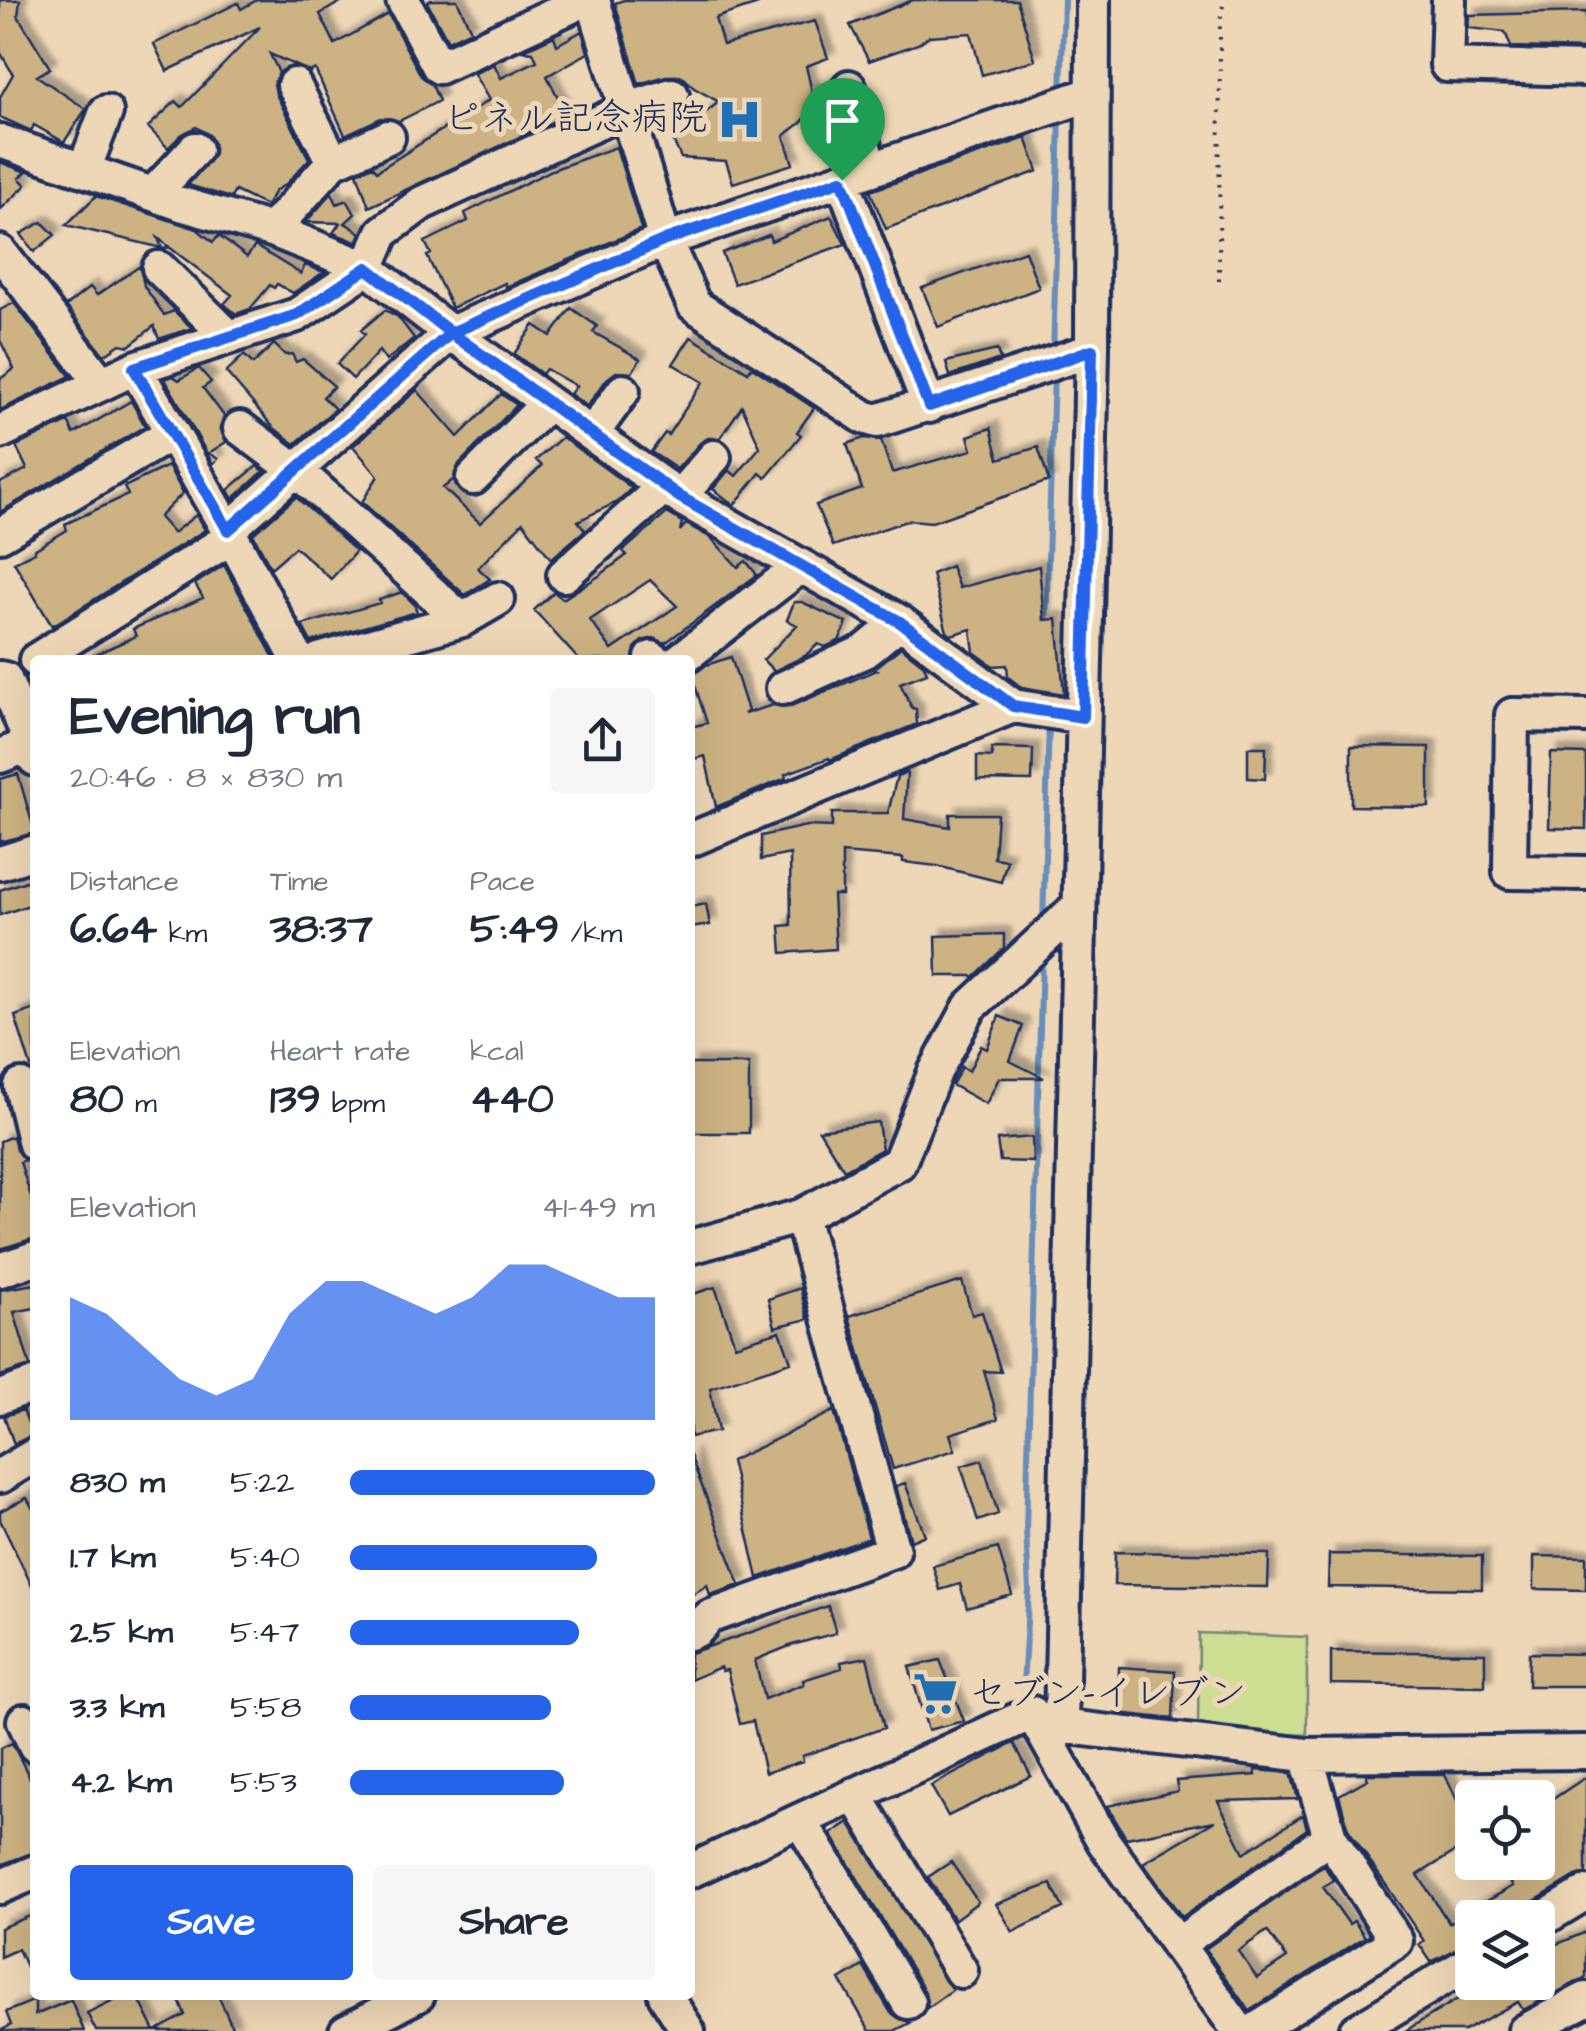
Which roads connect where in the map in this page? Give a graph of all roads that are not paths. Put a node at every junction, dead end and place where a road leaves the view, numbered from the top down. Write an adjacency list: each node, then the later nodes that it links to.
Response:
1 (403, 0): 2 (street)
2 (589, 0): 10 (street)
3 (1093, 0): 8 (street)
4 (1449, 0): 5 (street)
5 (1586, 70)
6 (294, 85): 15 (street)
7 (849, 87): 17 (street)
8 (1091, 94): 17 (street); 26 (street)
9 (672, 95): 10 (street)
10 (628, 108): 20 (street); 22 (street)
11 (106, 112): 16 (street)
12 (388, 137): 15 (street)
13 (0, 141): 16 (street)
14 (195, 149): 18 (street)
15 (333, 162): 19 (street)
16 (84, 170): 18 (street)
17 (856, 175): 20 (street); 31 (street)
18 (153, 194): 19 (street)
19 (272, 230): 22 (street)
20 (665, 240): 24 (street); 31 (street)
21 (159, 268): 25 (street)
22 (367, 268): 24 (street); 25 (street)
23 (6, 271): 28 (street)
24 (451, 333): 30 (street); 37 (street)
25 (229, 337): 27 (street)
26 (1092, 350): 31 (street); 56 (street)
27 (134, 368): 28 (street); 34 (street)
28 (102, 383): 33 (street)
29 (623, 392): 35 (street)
30 (548, 403): 35 (street); 38 (street)
31 (929, 406)
32 (240, 428): 37 (street)
33 (0, 432)
34 (172, 433): 40 (street); 41 (street)
35 (592, 434): 39 (street)
36 (714, 458): 39 (street)
37 (296, 470): 40 (street); 45 (street)
38 (473, 478)
39 (672, 492): 42 (street); 43 (street)
40 (230, 534): 47 (street); 48 (street)
41 (0, 535)
42 (801, 566): 46 (street); 50 (street)
43 (564, 575)
44 (498, 599): 45 (street)
45 (462, 620): 49 (street)
46 (900, 622): 53 (street); 54 (street)
47 (43, 655)
48 (295, 655)
49 (336, 655)
50 (668, 655)
51 (30, 663): 52 (street)
52 (2, 679): 57 (street)
53 (783, 688)
54 (1013, 706): 56 (street); 60 (street)
55 (1586, 716): 63 (street)
56 (1083, 717): 64 (street)
57 (30, 745)
58 (30, 752): 59 (street)
59 (0, 756)
60 (695, 838)
61 (30, 854): 62 (street)
62 (0, 863)
63 (1586, 872)
64 (1079, 906): 67 (street); 74 (street)
65 (19, 1086): 66 (street)
66 (30, 1126)
67 (801, 1216): 68 (street); 73 (street)
68 (695, 1246)
69 (30, 1260): 70 (street)
70 (0, 1270)
71 (30, 1387): 72 (street)
72 (0, 1397)
73 (695, 1631)
74 (1049, 1724): 76 (street); 77 (street); 85 (street)
75 (1586, 1752): 76 (street)
76 (1306, 1755): 79 (street)
77 (855, 1794): 78 (street); 86 (street)
78 (800, 1820): 80 (street); 90 (street)
79 (1330, 1837): 85 (street); 95 (street)
80 (695, 1869)
81 (30, 1874): 82 (street)
82 (0, 1887)
83 (1586, 1893): 84 (street)
84 (1555, 1912)
85 (1178, 1945): 94 (street)
86 (960, 1970)
87 (1455, 1971): 96 (street)
88 (408, 2000): 92 (street)
89 (668, 2000): 93 (street)
90 (908, 2002)
91 (1584, 2006): 97 (street)
92 (346, 2031)
93 (688, 2031)
94 (1239, 2031)
95 (1254, 2031)
96 (1356, 2031)
97 (1525, 2031)

